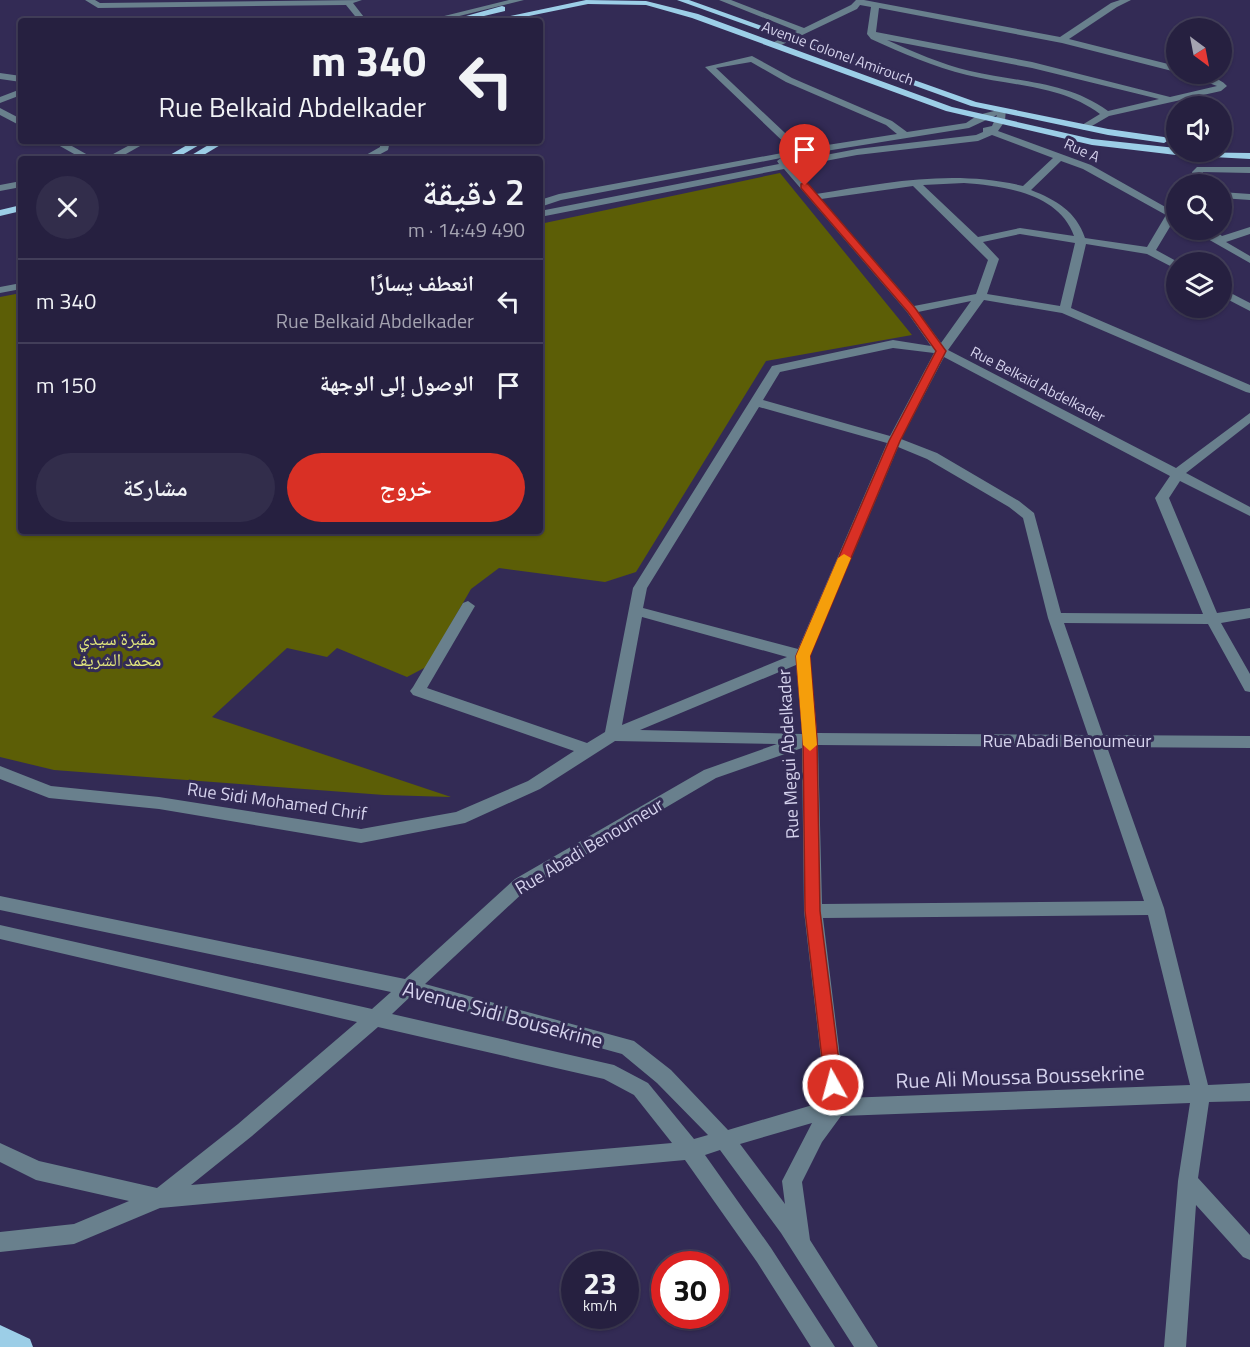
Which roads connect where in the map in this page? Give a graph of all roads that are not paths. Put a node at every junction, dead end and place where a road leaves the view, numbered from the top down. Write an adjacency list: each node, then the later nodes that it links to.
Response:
1 (89, 0): 9 (street)
2 (358, 0): 10 (street)
3 (520, 0): 16 (street)
4 (681, 0): 21 (main road, Avenue Colonel Amirouch)
5 (723, 0): 11 (street)
6 (1103, 0): 13 (street)
7 (1127, 0): 13 (street)
8 (859, 1): 14 (street); 19 (street)
9 (217, 2): 10 (street)
10 (348, 2): 15 (street)
11 (733, 2): 19 (street)
12 (532, 3): 17 (main road)
13 (1114, 5): 22 (street)
14 (875, 6): 20 (street); 22 (street)
15 (361, 18)
16 (441, 18)
17 (465, 18)
18 (505, 18): 23 (main road, Avenue Colonel Amirouch)
19 (805, 31): 21 (street)
20 (871, 34): 24 (street); 28 (street)
21 (788, 39): 23 (street); 35 (main road, Avenue Colonel Amirouch)
22 (1062, 40): 25 (street)
23 (775, 45): 38 (main road, Avenue Colonel Amirouch)
24 (1032, 65): 28 (street); 32 (street)
25 (1166, 66)
26 (0, 76): 27 (street)
27 (18, 79)
28 (1022, 83): 37 (street)
29 (1220, 84): 31 (street)
30 (18, 93): 33 (street)
31 (1189, 96)
32 (1166, 98)
33 (0, 100)
34 (1166, 101): 37 (street)
35 (1003, 110): 38 (street); 40 (street); 42 (main road, Avenue Colonel Amirouch)
36 (0, 111): 39 (street)
37 (1106, 114): 42 (street)
38 (981, 117): 40 (main road, Avenue Colonel Amirouch); 41 (street)
39 (18, 121)
40 (1002, 123): 43 (street); 53 (main road, Avenue Colonel Amirouch)
41 (969, 125): 43 (street, Rue A); 44 (street)
42 (1085, 128): 45 (main road, Avenue Colonel Amirouch)
43 (992, 132): 62 (street, Rue A); 64 (street)
44 (906, 136): 54 (street); 54 (street)
45 (1166, 140)
46 (62, 144): 56 (street)
47 (138, 144): 57 (street)
48 (196, 144): 58 (main road)
49 (217, 144): 59 (main road)
50 (385, 144): 60 (street)
51 (1232, 145): 52 (main road)
52 (1250, 146)
53 (1166, 151)
54 (800, 152): 61 (street)
55 (1232, 155): 63 (main road, Avenue Colonel Amirouch)
56 (84, 156)
57 (115, 156)
58 (174, 156)
59 (195, 156)
60 (370, 156)
61 (777, 156): 64 (street, Rue Belkaid Abdelkader); 74 (street)
62 (1060, 156): 70 (street); 76 (street, Rue A)
63 (1250, 156)
64 (786, 166): 72 (street, Rue Belkaid Abdelkader); 78 (street)
65 (1250, 170): 66 (street)
66 (1197, 174)
67 (916, 183): 70 (street); 72 (street); 84 (street)
68 (18, 185): 69 (street)
69 (0, 188)
70 (1025, 190): 82 (street)
71 (1232, 196): 73 (street)
72 (815, 197): 93 (street, Rue Belkaid Abdelkader)
73 (1250, 197)
74 (543, 203)
75 (18, 209): 77 (main road)
76 (1166, 211)
77 (0, 213)
78 (543, 213)
79 (1166, 228): 85 (street)
80 (1250, 230): 81 (street)
81 (1232, 233)
82 (1081, 240): 84 (street); 85 (street); 94 (street)
83 (1224, 240): 87 (street)
84 (975, 241): 90 (street, Rue Megui Abdelkader)
85 (1150, 251): 86 (street)
86 (1166, 260)
87 (1250, 260)
88 (18, 287): 89 (street)
89 (0, 290)
90 (981, 296): 93 (street); 94 (street); 95 (street, Rue Megui Abdelkader)
91 (1232, 297): 92 (street)
92 (1250, 308)
93 (911, 310): 95 (street, Rue Belkaid Abdelkader)
94 (1065, 310): 96 (street)
95 (941, 351): 97 (street); 99 (street, Rue Megui Abdelkader); 100 (street, Rue Belkaid Abdelkader)
96 (1250, 388)
97 (755, 402): 99 (street); 103 (street)
98 (1250, 417): 100 (street)
99 (894, 441): 105 (street); 107 (street, Rue Megui Abdelkader)
100 (1178, 473): 101 (street, Rue Belkaid Abdelkader); 106 (street)
101 (1250, 512)
102 (468, 606): 113 (street)
103 (638, 611): 107 (street); 109 (street)
104 (1250, 613): 106 (street)
105 (1054, 618): 106 (street); 111 (street)
106 (1212, 619): 108 (street)
107 (803, 656): 109 (street, Rue Sidi Mohamed Chrif); 110 (street, Rue Megui Abdelkader)
108 (1250, 687)
109 (612, 735): 110 (street); 113 (street, Rue Sidi Mohamed Chrif)
110 (810, 739): 111 (street, Rue Abadi Benoumeur); 117 (street, Rue Megui Abdelkader); 119 (street, Rue Abadi Benoumeur)
111 (1096, 740): 112 (street, Rue Abadi Benoumeur); 116 (street)
112 (1250, 742)
113 (588, 750): 114 (street, Rue Sidi Mohamed Chrif)
114 (0, 772)
115 (0, 903): 119 (street, Avenue Sidi Bousekrine)
116 (1155, 908): 117 (street); 122 (street)
117 (813, 911): 123 (street, Rue Megui Abdelkader)
118 (0, 932): 120 (street, Avenue Sidi Bousekrine)
119 (408, 987): 120 (street, Rue Abadi Benoumeur); 124 (street, Avenue Sidi Bousekrine)
120 (375, 1018): 125 (street, Avenue Sidi Bousekrine); 128 (street, Rue Abadi Benoumeur)
121 (1250, 1092): 122 (street, Rue Ali Moussa Boussekrine)
122 (1201, 1093): 123 (street, Rue Ali Moussa Boussekrine); 127 (street)
123 (836, 1107): 124 (street, Rue Ali Moussa Boussekrine); 130 (street)
124 (723, 1138): 125 (street, Rue Ali Moussa Boussekrine); 130 (street, Avenue Sidi Bousekrine)
125 (690, 1149): 128 (street); 132 (street, Avenue Sidi Bousekrine)
126 (0, 1152): 128 (street)
127 (1188, 1180): 131 (street); 134 (street)
128 (160, 1198): 129 (street, Rue Abadi Benoumeur)
129 (0, 1242)
130 (800, 1244): 133 (street, Avenue Sidi Bousekrine)
131 (1250, 1250)
132 (824, 1347)
133 (867, 1347)
134 (1175, 1347)

